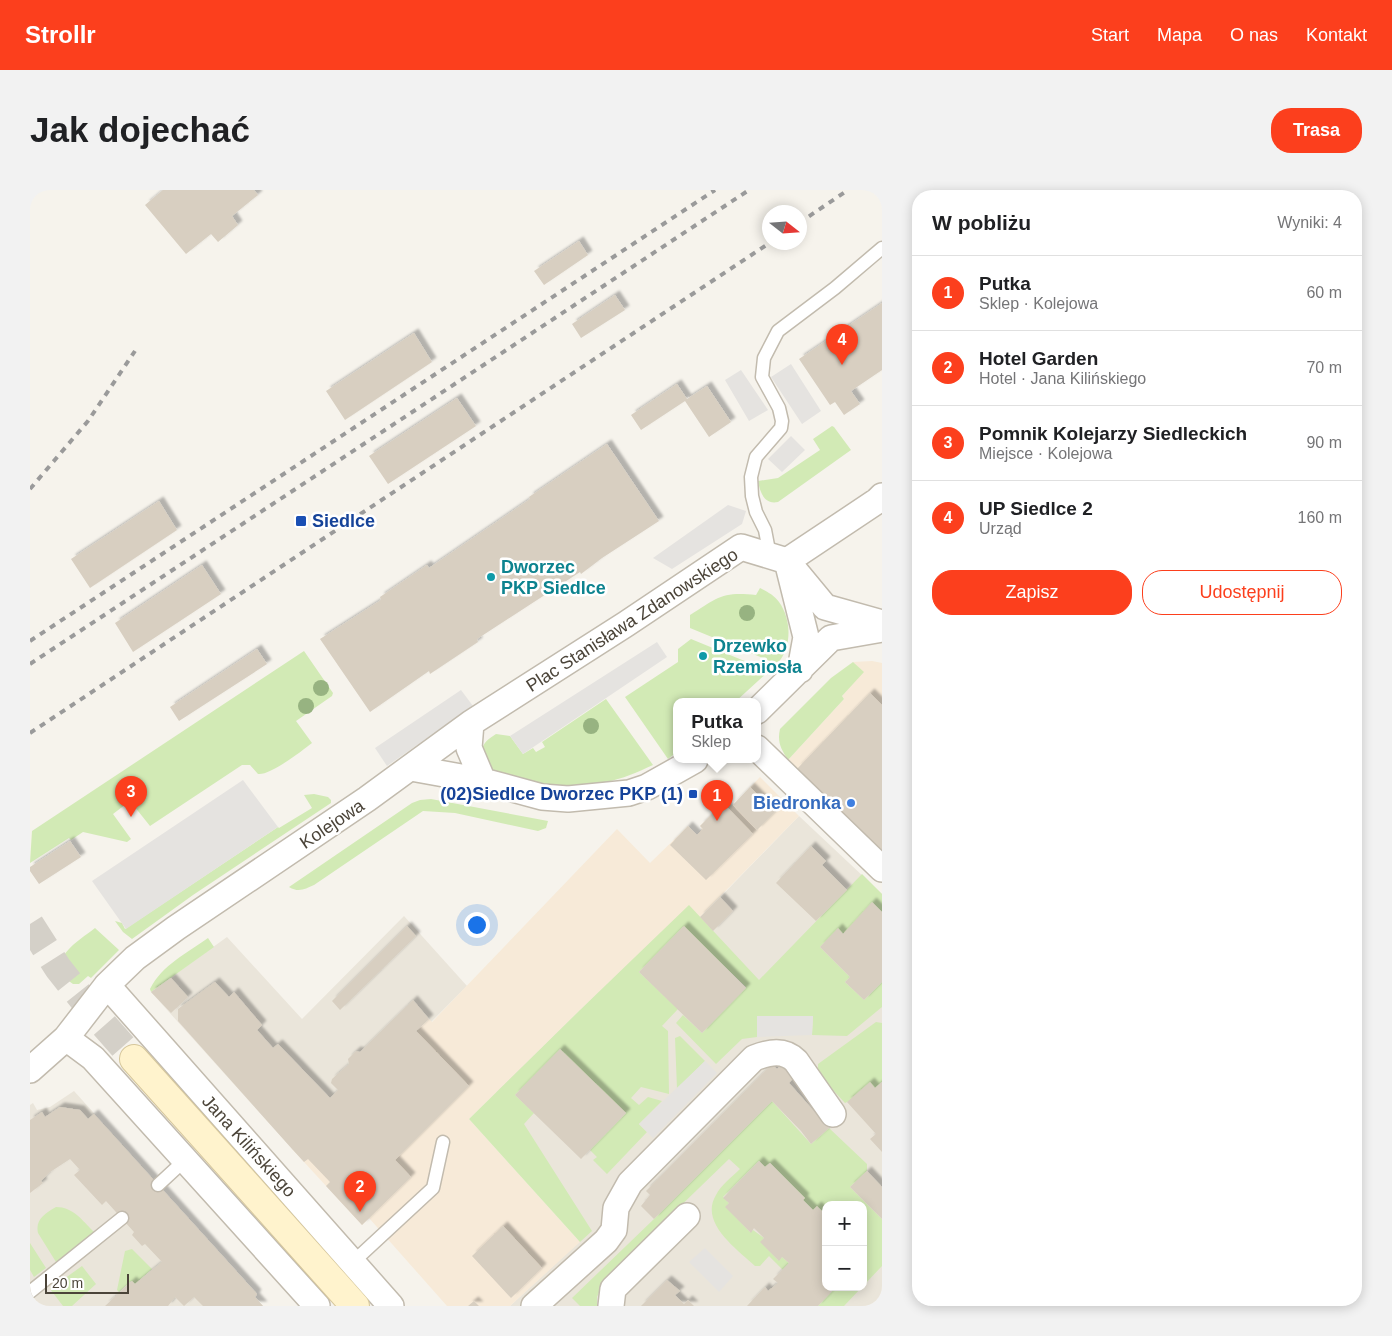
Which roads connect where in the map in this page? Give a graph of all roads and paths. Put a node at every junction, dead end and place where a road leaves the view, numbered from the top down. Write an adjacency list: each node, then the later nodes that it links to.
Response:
1 (882, 248): 3 (lane)
2 (882, 496): 3 (street)
3 (778, 559): 4 (street); 6 (street); 8 (street, Plac Stanisława Zdanowskiego)
4 (882, 623)
5 (882, 629): 6 (street)
6 (800, 670): 7 (street)
7 (761, 707)
8 (471, 723): 11 (street, Plac Stanisława Zdanowskiego); 12 (street)
9 (761, 752): 13 (street)
10 (690, 763): 12 (street)
11 (411, 768): 12 (street); 14 (street, Kolejowa)
12 (483, 782)
13 (882, 869)
14 (107, 985): 15 (street, Kolejowa); 24 (street, Jana Kilińskiego)
15 (66, 1038): 17 (street, Kolejowa); 20 (street)
16 (134, 1059): 27 (street, Jana Kilińskiego)
17 (30, 1070)
18 (832, 1114): 29 (street)
19 (443, 1142): 24 (lane)
20 (185, 1160): 21 (lane); 26 (street)
21 (158, 1185)
22 (687, 1216): 30 (street)
23 (122, 1218): 25 (lane)
24 (352, 1263): 28 (street, Jana Kilińskiego)
25 (30, 1292)
26 (317, 1306)
27 (355, 1306)
28 (391, 1306)
29 (534, 1306)
30 (611, 1306)

